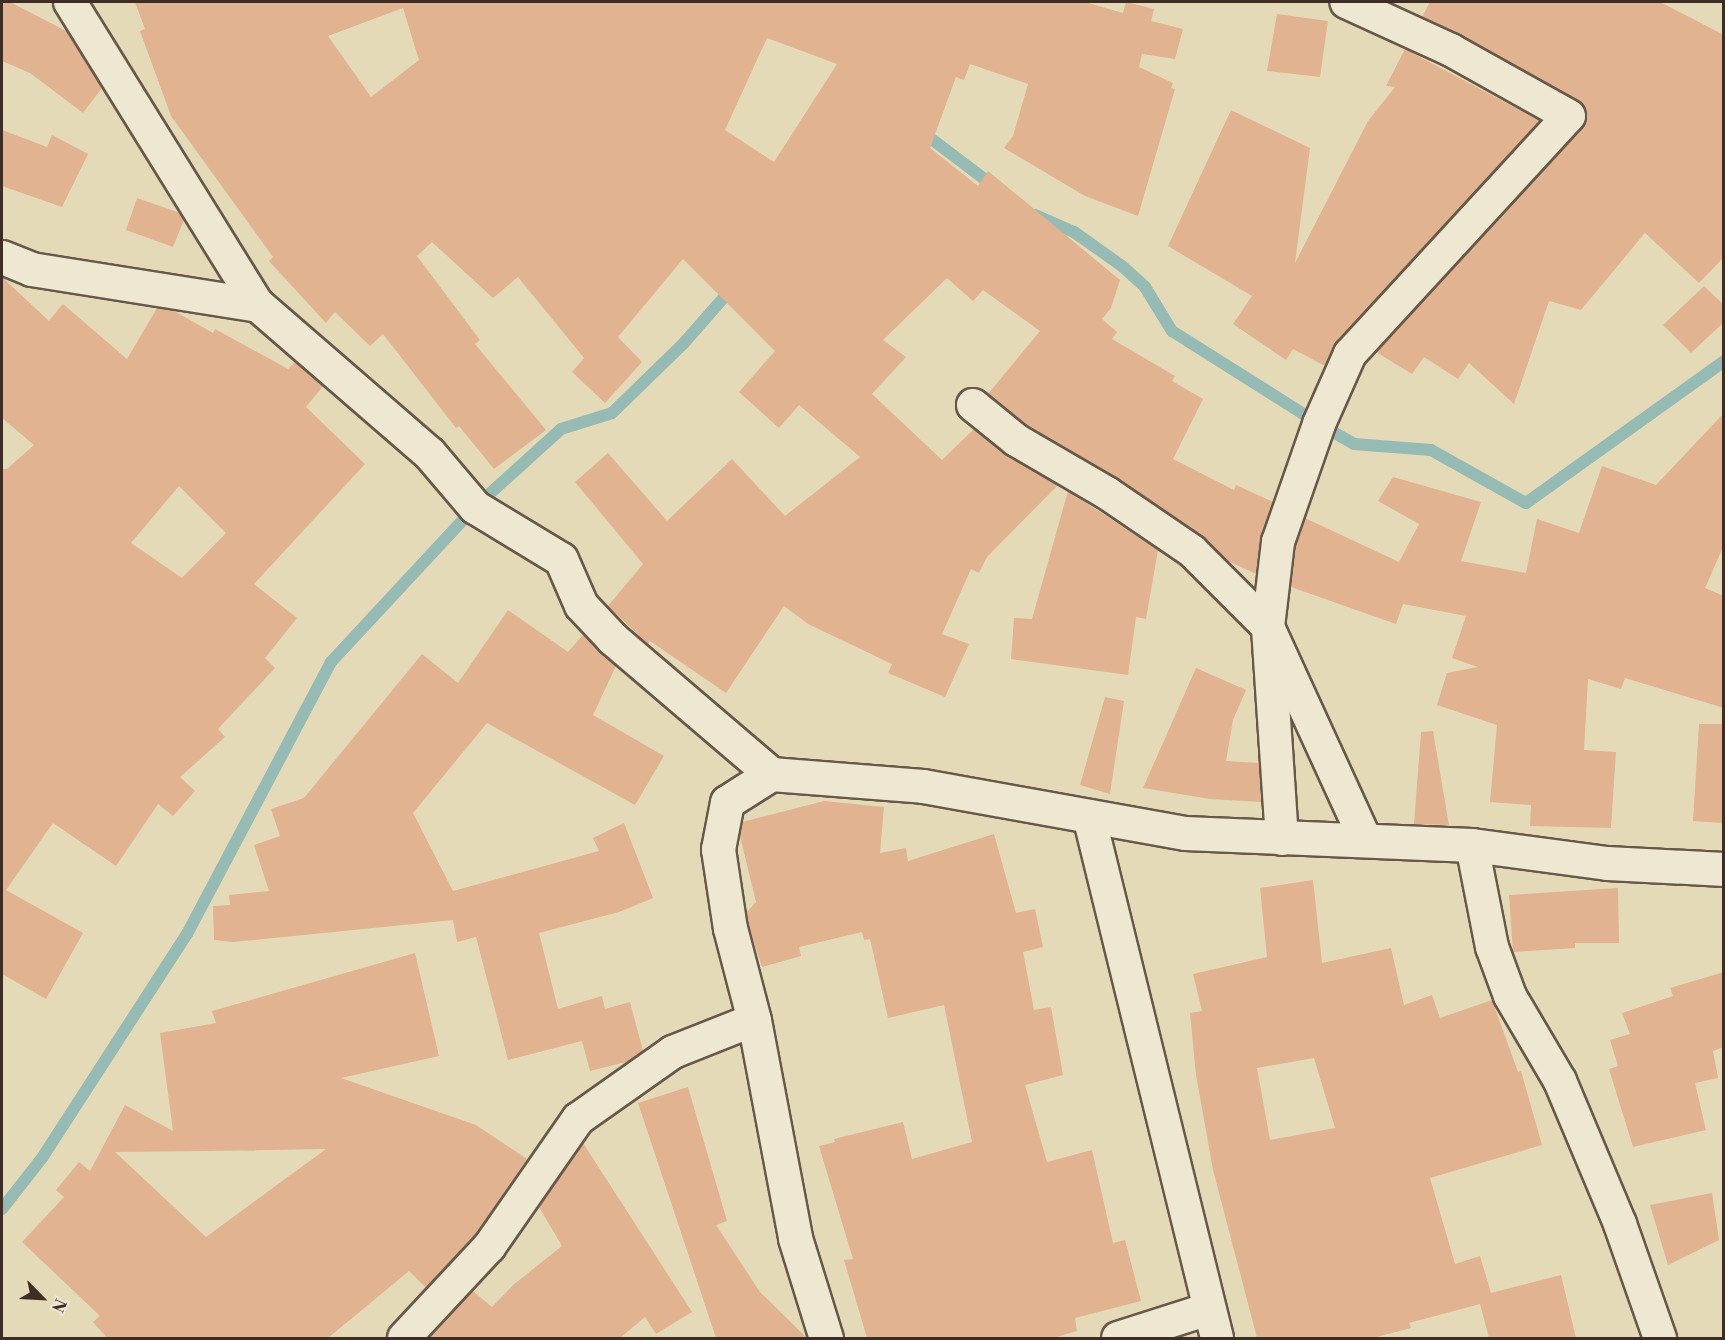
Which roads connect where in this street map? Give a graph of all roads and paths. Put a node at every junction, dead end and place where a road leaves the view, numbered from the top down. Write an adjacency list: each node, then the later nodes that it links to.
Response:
1 (70, 2): 4 (street)
2 (1346, 2): 6 (street)
3 (2, 257): 4 (street)
4 (258, 305): 7 (street)
5 (973, 405): 6 (street)
6 (1268, 627): 9 (street); 10 (street)
7 (771, 774): 8 (street); 13 (street)
8 (1089, 816): 9 (street); 14 (street)
9 (1282, 839): 10 (street)
10 (1366, 842): 11 (street)
11 (1472, 845): 12 (street); 19 (street)
12 (1724, 869)
13 (754, 1020): 15 (street); 16 (street)
14 (1209, 1309): 17 (street); 18 (street)
15 (404, 1338)
16 (826, 1338)
17 (1118, 1338)
18 (1217, 1338)
19 (1660, 1338)

